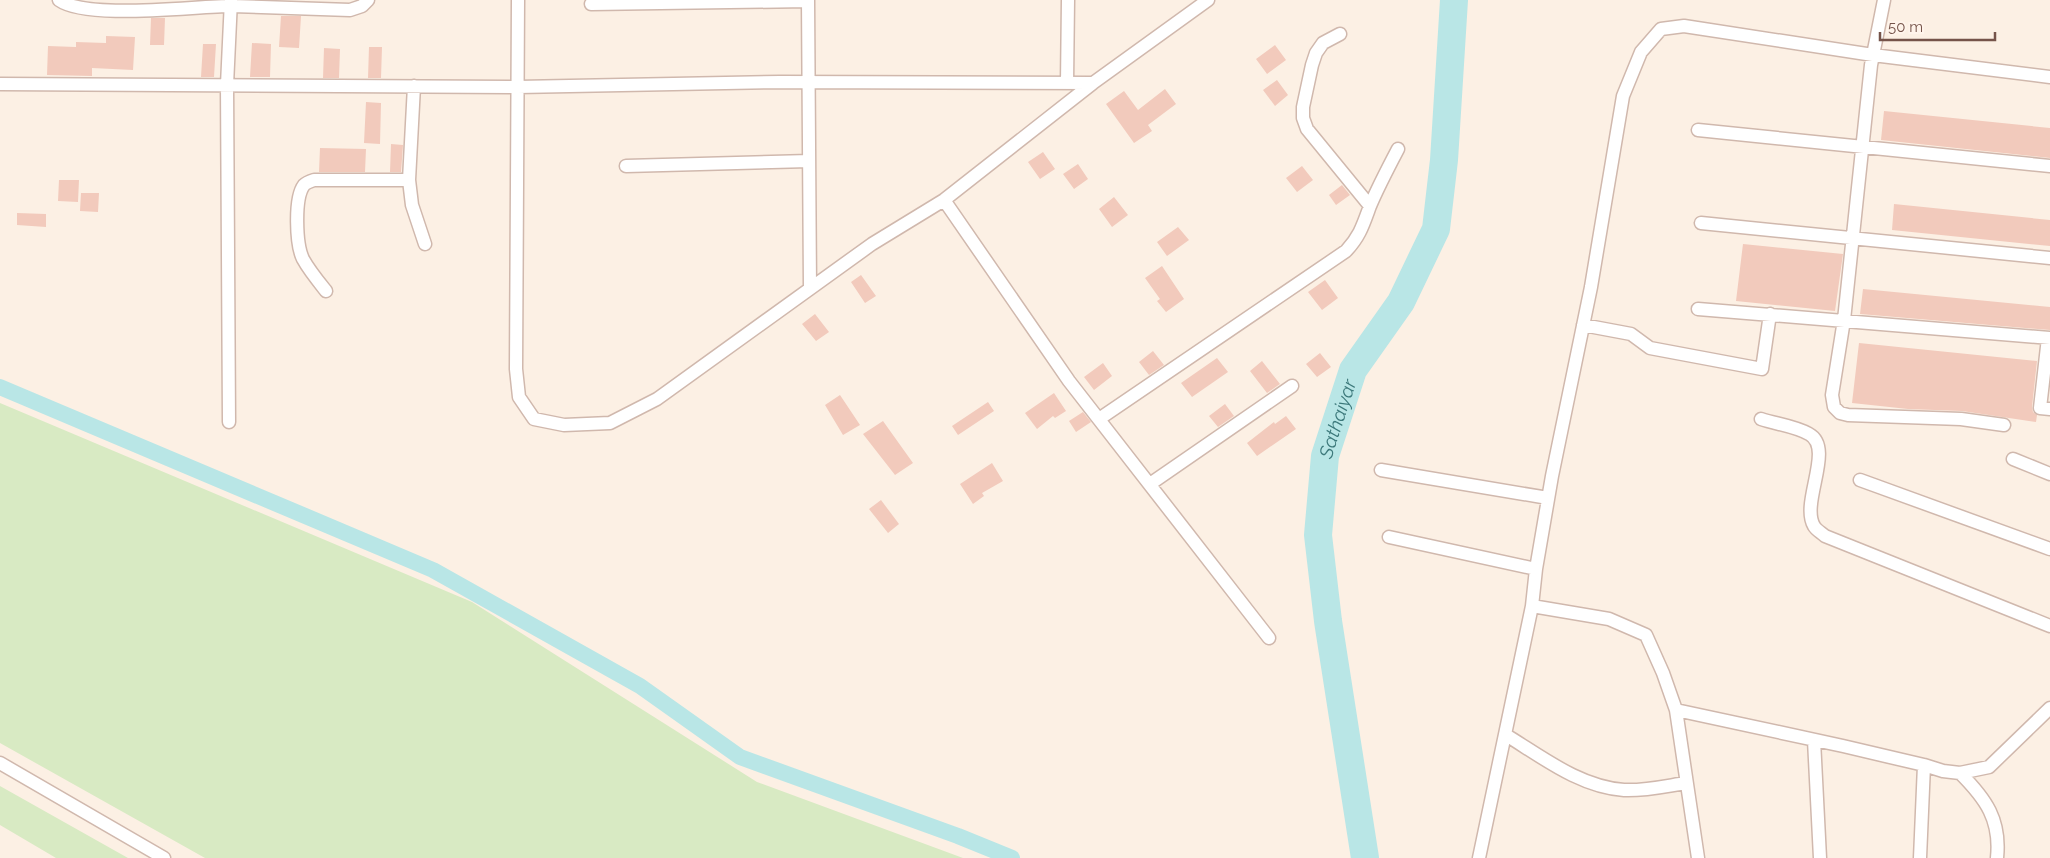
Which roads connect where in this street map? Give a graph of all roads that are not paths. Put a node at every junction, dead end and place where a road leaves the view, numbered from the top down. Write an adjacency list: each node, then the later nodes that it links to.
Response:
1 (59, 0): 8 (street)
2 (368, 0): 8 (street)
3 (518, 0): 19 (street)
4 (808, 0): 9 (street); 13 (street)
5 (1068, 0): 14 (street)
6 (1208, 0): 15 (street)
7 (1884, 0): 11 (street)
8 (231, 3): 17 (street)
9 (591, 4)
10 (1340, 34): 28 (street)
11 (1873, 55): 12 (street); 21 (street); 38 (street)
12 (2050, 77)
13 (808, 82): 14 (street); 19 (street); 23 (street)
14 (1067, 83): 15 (street)
15 (1093, 83): 27 (street)
16 (0, 84): 17 (street)
17 (227, 85): 18 (street); 44 (street)
18 (414, 86): 19 (street); 26 (street)
19 (518, 87): 33 (street)
20 (1698, 130): 21 (street)
21 (1862, 147): 25 (street); 30 (street)
22 (1398, 149): 28 (street)
23 (809, 161): 24 (street); 33 (street)
24 (626, 166)
25 (2050, 166)
26 (409, 180): 31 (street); 34 (street)
27 (944, 200): 33 (street); 42 (street)
28 (1370, 206): 42 (street)
29 (1701, 223): 30 (street)
30 (1853, 238): 32 (street); 37 (street)
31 (425, 244)
32 (2050, 258)
33 (810, 288)
34 (326, 291)
35 (1698, 309): 36 (street)
36 (1770, 314): 37 (street); 38 (street)
37 (1844, 320): 39 (street); 45 (street)
38 (1583, 325): 51 (street)
39 (2049, 338): 41 (street)
40 (1292, 386): 50 (street)
41 (2050, 409)
42 (1099, 419): 50 (street)
43 (1761, 419): 56 (street)
44 (229, 422)
45 (2004, 425)
46 (2013, 459): 48 (street)
47 (1381, 470): 51 (street)
48 (2050, 474)
49 (1860, 480): 53 (street)
50 (1150, 484): 57 (street)
51 (1548, 498): 54 (street)
52 (1389, 537): 54 (street)
53 (2050, 549)
54 (1536, 569): 55 (street)
55 (1532, 606): 59 (street); 60 (street)
56 (2050, 626)
57 (1269, 638)
58 (2050, 708): 64 (street)
59 (1676, 710): 61 (street); 65 (street)
60 (1506, 735): 65 (street); 67 (street)
61 (1814, 740): 63 (street); 69 (street)
62 (0, 763): 66 (street)
63 (1924, 765): 64 (street); 70 (street)
64 (1960, 773): 71 (street)
65 (1686, 783): 68 (street)
66 (164, 858)
67 (1479, 858)
68 (1698, 858)
69 (1820, 858)
70 (1920, 858)
71 (1997, 858)

